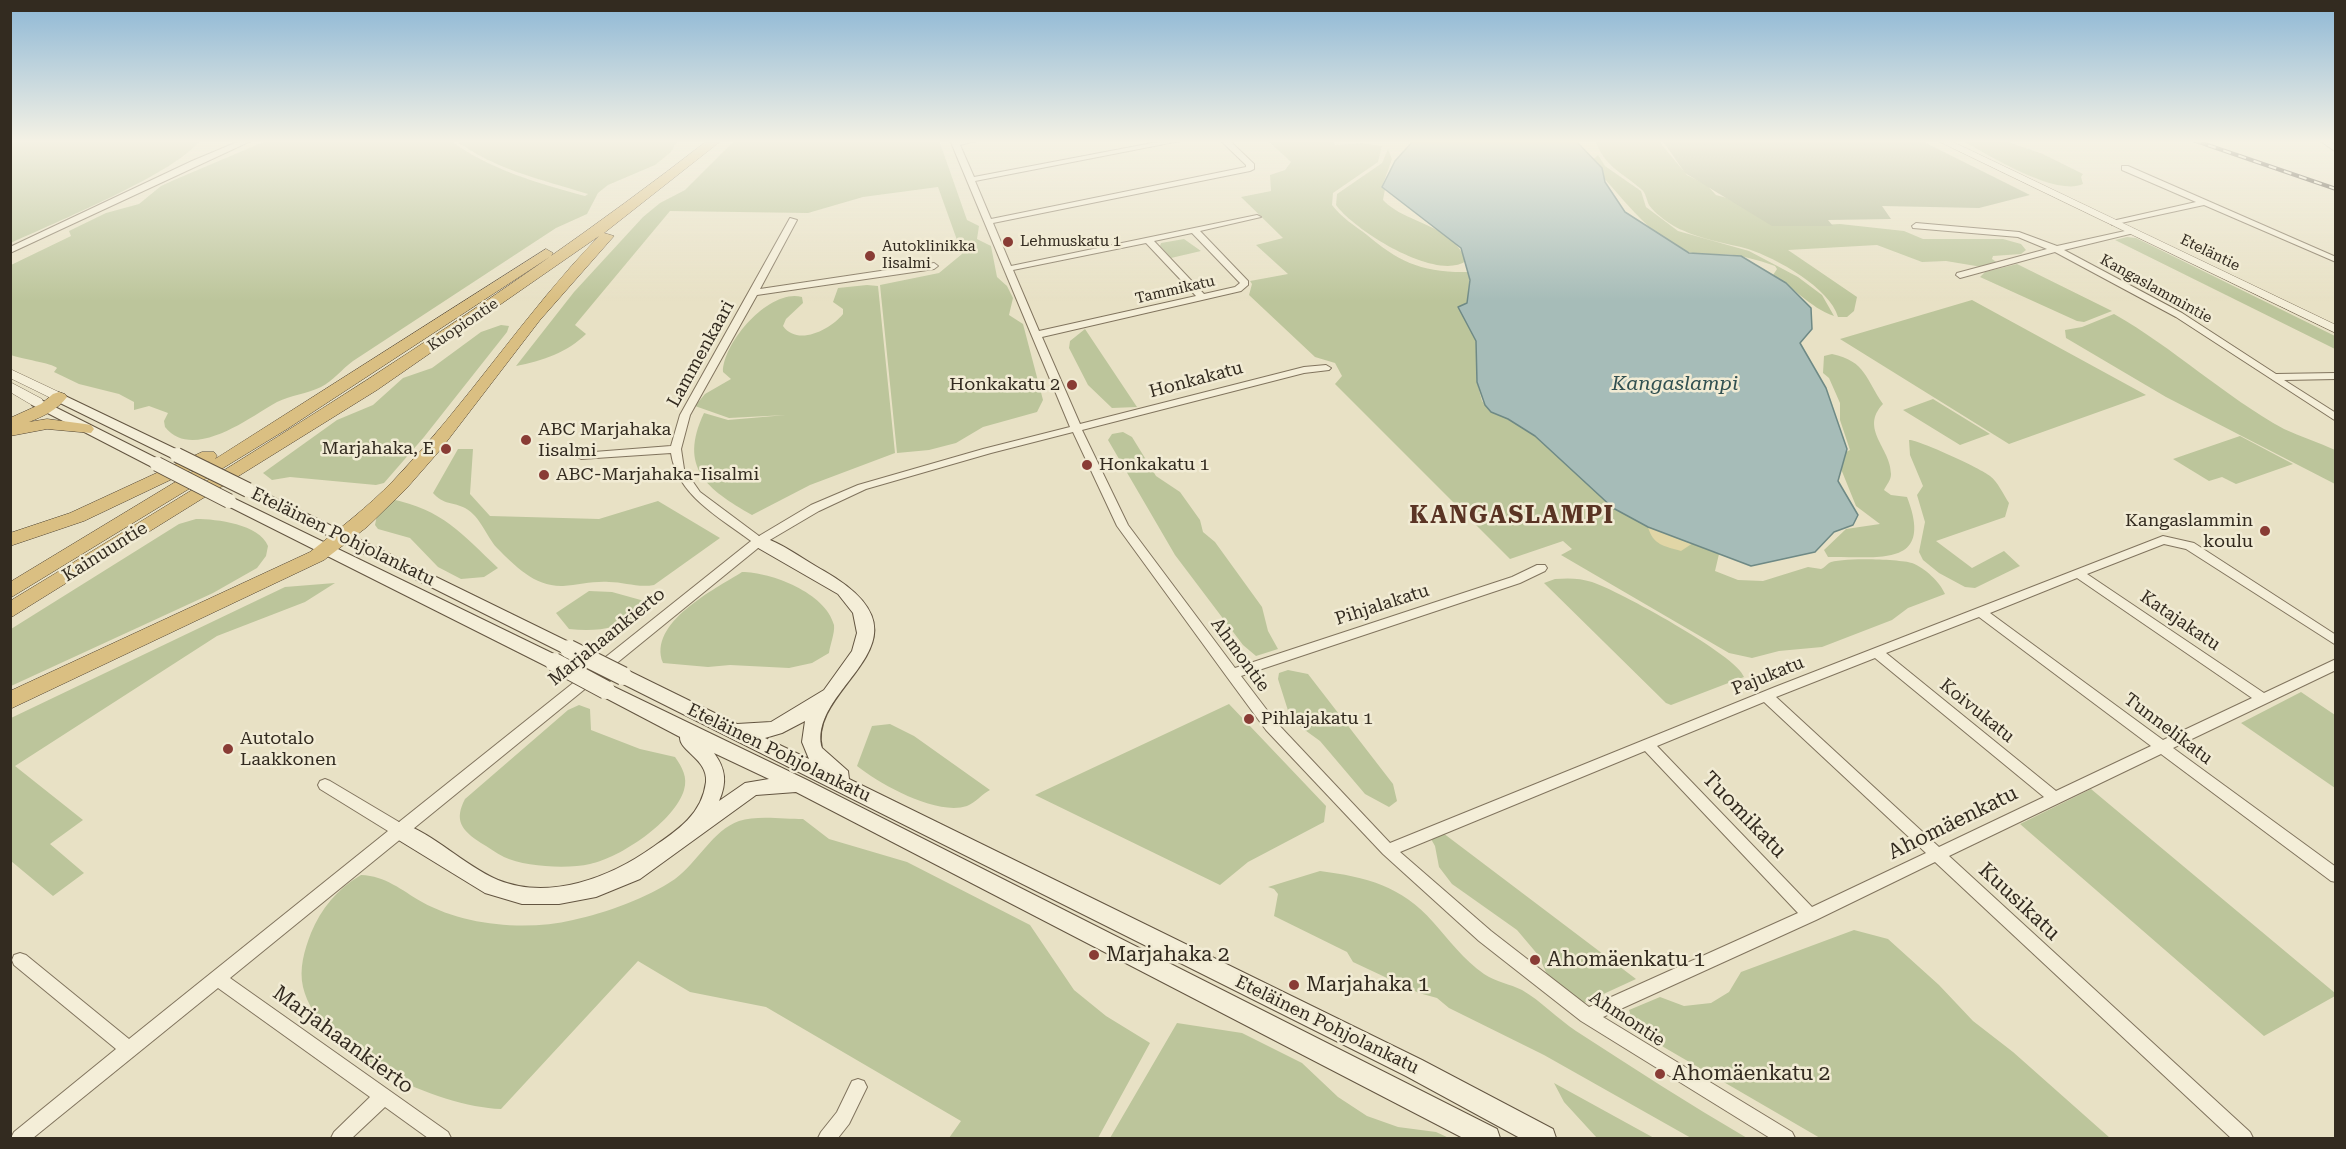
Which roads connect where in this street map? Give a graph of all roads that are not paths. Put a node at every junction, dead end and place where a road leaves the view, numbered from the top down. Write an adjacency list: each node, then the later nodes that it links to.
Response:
1 (131, 194): 21 (street)
2 (625, 194): 30 (highway, Kuopiontie)
3 (649, 194): 45 (highway, Kuopiontie)
4 (652, 194): 46 (highway)
5 (976, 194): 13 (street, Ahmontie)
6 (1128, 194): 13 (street)
7 (2053, 194): 14 (street, Eteläntie)
8 (2182, 194): 9 (street)
9 (2203, 203): 14 (street); 22 (street)
10 (1257, 217): 16 (street)
11 (793, 220): 26 (street)
12 (1965, 220): 17 (street)
13 (988, 222): 24 (street, Ahmontie)
14 (2115, 223): 18 (street, Eteläntie)
15 (1916, 226): 17 (street)
16 (1194, 230): 19 (street); 27 (street, Tammikatu)
17 (1974, 230): 20 (street)
18 (2131, 231): 20 (street, Kangaslammintie); 28 (street, Eteläntie)
19 (1148, 240): 24 (street); 27 (street)
20 (2056, 249): 25 (street); 34 (street, Kangaslammintie)
21 (10, 251)
22 (2336, 260)
23 (934, 266): 26 (street, Lammenkaari)
24 (1008, 269): 29 (street, Ahmontie)
25 (1960, 274)
26 (754, 293): 43 (street, Lammenkaari)
27 (1202, 297): 29 (street, Tammikatu)
28 (2336, 330)
29 (1036, 335): 41 (street, Ahmontie)
30 (408, 346): 45 (highway, Kuopiontie); 47 (highway)
31 (1326, 368): 41 (street, Honkakatu)
32 (10, 374): 36 (street, Eteläinen Pohjolankatu)
33 (2336, 376): 34 (street)
34 (2271, 377): 38 (street, Kangaslammintie)
35 (10, 386): 36 (street, Eteläinen Pohjolankatu)
36 (48, 402): 37 (highway); 39 (highway); 40 (main road, Eteläinen Pohjolankatu); 46 (main road, Eteläinen Pohjolankatu, bridge)
37 (10, 415)
38 (2336, 418)
39 (10, 425)
40 (85, 429): 42 (highway); 49 (main road, Eteläinen Pohjolankatu, bridge)
41 (1076, 429): 48 (street, Marjahaankierto); 58 (street, Ahmontie)
42 (10, 431)
43 (676, 449): 44 (street); 48 (street)
44 (581, 456)
45 (191, 491): 52 (highway, Kainuuntie); 53 (highway, Kainuuntie)
46 (343, 538): 49 (highway); 64 (main road, Eteläinen Pohjolankatu, bridge)
47 (10, 540)
48 (759, 541): 59 (main road); 72 (street, Marjahaankierto)
49 (325, 550): 62 (highway); 63 (main road, Eteläinen Pohjolankatu, bridge)
50 (1541, 568): 58 (street, Pihjalakatu)
51 (2077, 573): 54 (street, Pajukatu); 55 (street, Pajukatu); 61 (street, Katajakatu)
52 (10, 591)
53 (10, 611)
54 (1979, 611): 56 (street, Pajukatu); 66 (street, Tunnelikatu)
55 (2336, 641)
56 (1876, 652): 60 (street, Pajukatu); 69 (street, Koivukatu)
57 (2336, 664): 61 (street, Ahomäenkatu)
58 (1232, 674): 73 (street, Ahmontie)
59 (834, 690): 64 (main road); 70 (main road)
60 (1766, 696): 65 (street, Pajukatu); 74 (street, Kuusikatu)
61 (2263, 699): 66 (street, Ahomäenkatu)
62 (10, 701)
63 (666, 722): 68 (main road, Eteläinen Pohjolankatu); 71 (main road)
64 (727, 727): 70 (main road, Eteläinen Pohjolankatu)
65 (1647, 744): 73 (street, Pajukatu); 76 (street, Tuomikatu)
66 (2163, 747): 69 (street, Ahomäenkatu); 75 (street, Tunnelikatu)
67 (325, 785): 72 (street)
68 (800, 785): 71 (main road); 87 (main road, Eteläinen Pohjolankatu)
69 (2055, 798): 74 (street, Ahomäenkatu)
70 (875, 801): 88 (main road, Eteläinen Pohjolankatu)
71 (695, 828): 72 (main road)
72 (399, 830): 78 (street, Marjahaankierto)
73 (1388, 850): 79 (street, Ahmontie)
74 (1937, 854): 76 (street, Ahomäenkatu); 90 (street, Kuusikatu)
75 (2336, 876)
76 (1810, 915): 79 (street, Ahomäenkatu)
77 (20, 960): 80 (street)
78 (219, 979): 80 (street, Marjahaankierto); 82 (street, Marjahaankierto)
79 (1587, 1016): 89 (street, Ahmontie)
80 (130, 1050): 83 (street, Marjahaankierto)
81 (858, 1087): 86 (street)
82 (384, 1096): 84 (street); 85 (street, Marjahaankierto)
83 (20, 1138)
84 (340, 1138)
85 (442, 1138)
86 (827, 1138)
87 (1488, 1138)
88 (1544, 1138)
89 (1786, 1138)
90 (2244, 1138)

